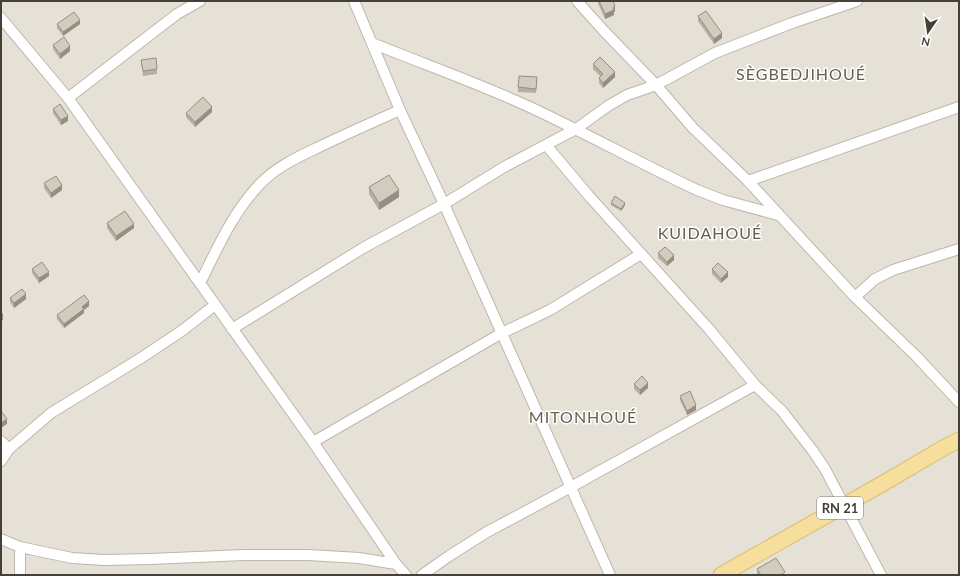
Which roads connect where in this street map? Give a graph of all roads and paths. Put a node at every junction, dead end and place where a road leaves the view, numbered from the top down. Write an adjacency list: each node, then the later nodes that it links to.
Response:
1 (200, 1): 8 (street)
2 (354, 1): 6 (street)
3 (577, 1): 7 (street)
4 (857, 1): 7 (street)
5 (3, 25): 8 (street)
6 (372, 43): 10 (street); 11 (street)
7 (656, 85): 11 (street); 13 (street)
8 (68, 98): 18 (street)
9 (959, 107): 13 (street)
10 (400, 110): 14 (street); 18 (street)
11 (576, 129): 12 (street); 15 (street)
12 (546, 145): 14 (street); 17 (street)
13 (748, 181): 15 (street)
14 (444, 204): 21 (street); 22 (street)
15 (778, 215): 19 (street)
16 (959, 249): 19 (street)
17 (641, 254): 22 (street); 23 (street)
18 (200, 283): 20 (street)
19 (855, 296): 24 (street)
20 (215, 305): 21 (street); 28 (street)
21 (232, 328): 27 (street)
22 (502, 333): 27 (street); 30 (street)
23 (755, 385): 30 (street); 31 (street)
24 (959, 402)
25 (959, 440): 31 (main road, RN 21)
26 (1, 442): 28 (street)
27 (313, 442): 35 (street)
28 (9, 449): 29 (street)
29 (1, 461)
30 (571, 487): 39 (street); 40 (street)
31 (844, 505): 36 (main road, RN 21); 41 (street)
32 (1, 539): 33 (street)
33 (16, 545): 34 (street); 35 (street); 37 (street)
34 (1, 548)
35 (396, 564): 38 (street)
36 (726, 574)
37 (20, 575)
38 (406, 575)
39 (422, 575)
40 (610, 575)
41 (881, 575)

